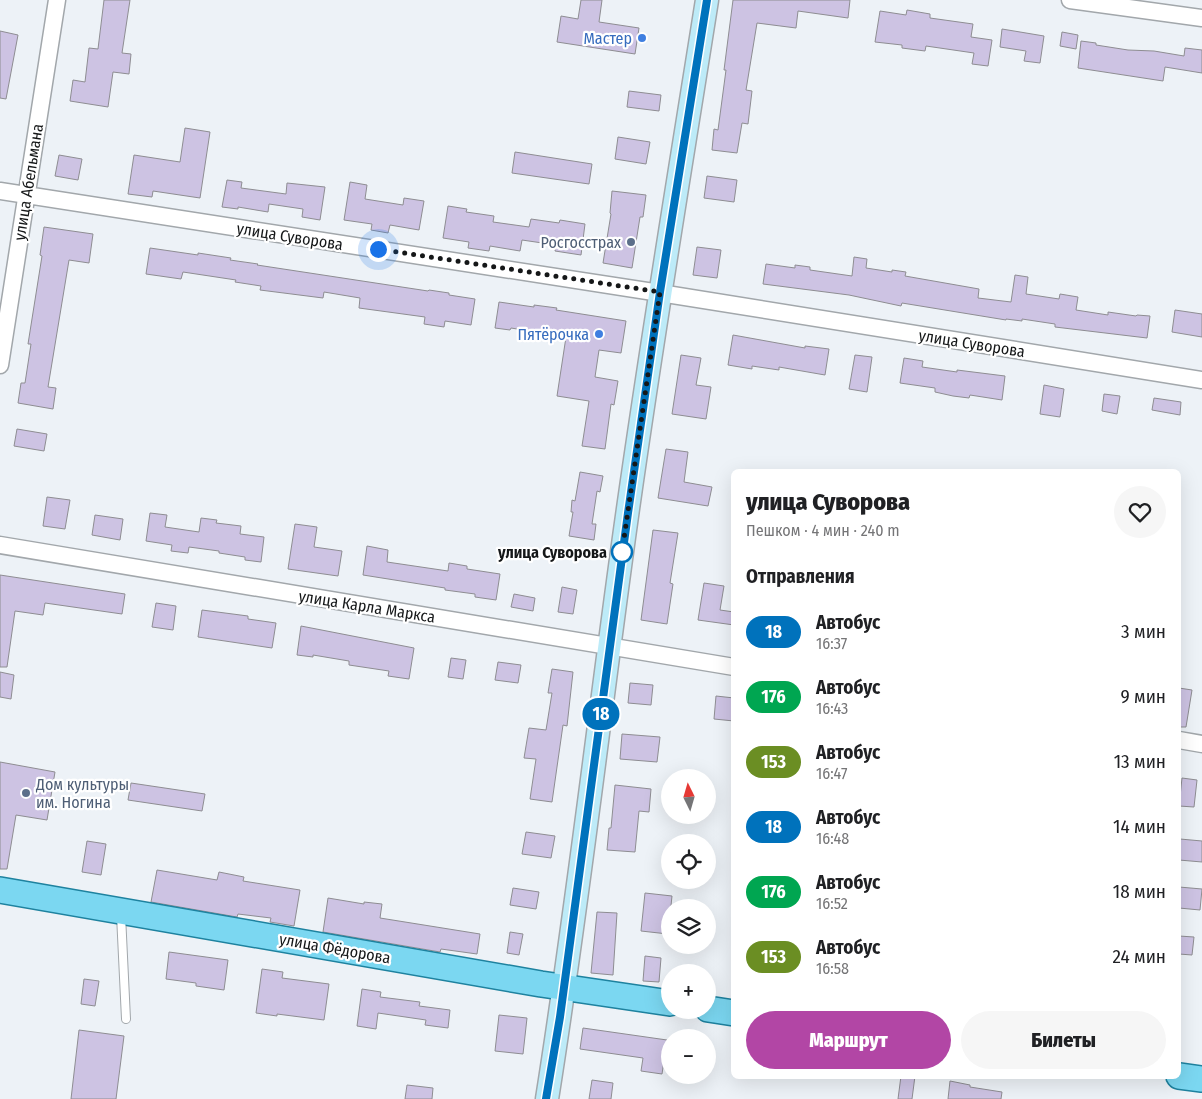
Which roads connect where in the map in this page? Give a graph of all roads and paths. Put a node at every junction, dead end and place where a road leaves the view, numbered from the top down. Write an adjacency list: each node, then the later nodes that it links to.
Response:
1 (57, 0): 6 (street, улица Абельмана)
2 (707, 0): 7 (main road)
3 (1070, 0): 4 (street)
4 (1202, 18)
5 (0, 191): 6 (street, улица Суворова)
6 (26, 195): 7 (street, улица Суворова); 8 (street, улица Абельмана)
7 (660, 292): 9 (street, улица Суворова); 11 (main road)
8 (0, 365)
9 (1202, 380)
10 (0, 545): 11 (street, улица Карла Маркса)
11 (610, 646): 12 (street, улица Карла Маркса); 17 (main road)
12 (731, 666)
13 (1181, 740): 14 (street)
14 (1202, 744)
15 (0, 890): 16 (main road, улица Фёдорова)
16 (121, 911): 17 (main road, улица Фёдорова); 21 (lane)
17 (564, 988): 18 (main road, улица Фёдорова); 24 (main road)
18 (661, 1002)
19 (716, 1010): 20 (main road)
20 (731, 1013)
21 (126, 1019)
22 (1181, 1076): 23 (main road)
23 (1202, 1079)
24 (546, 1099)

